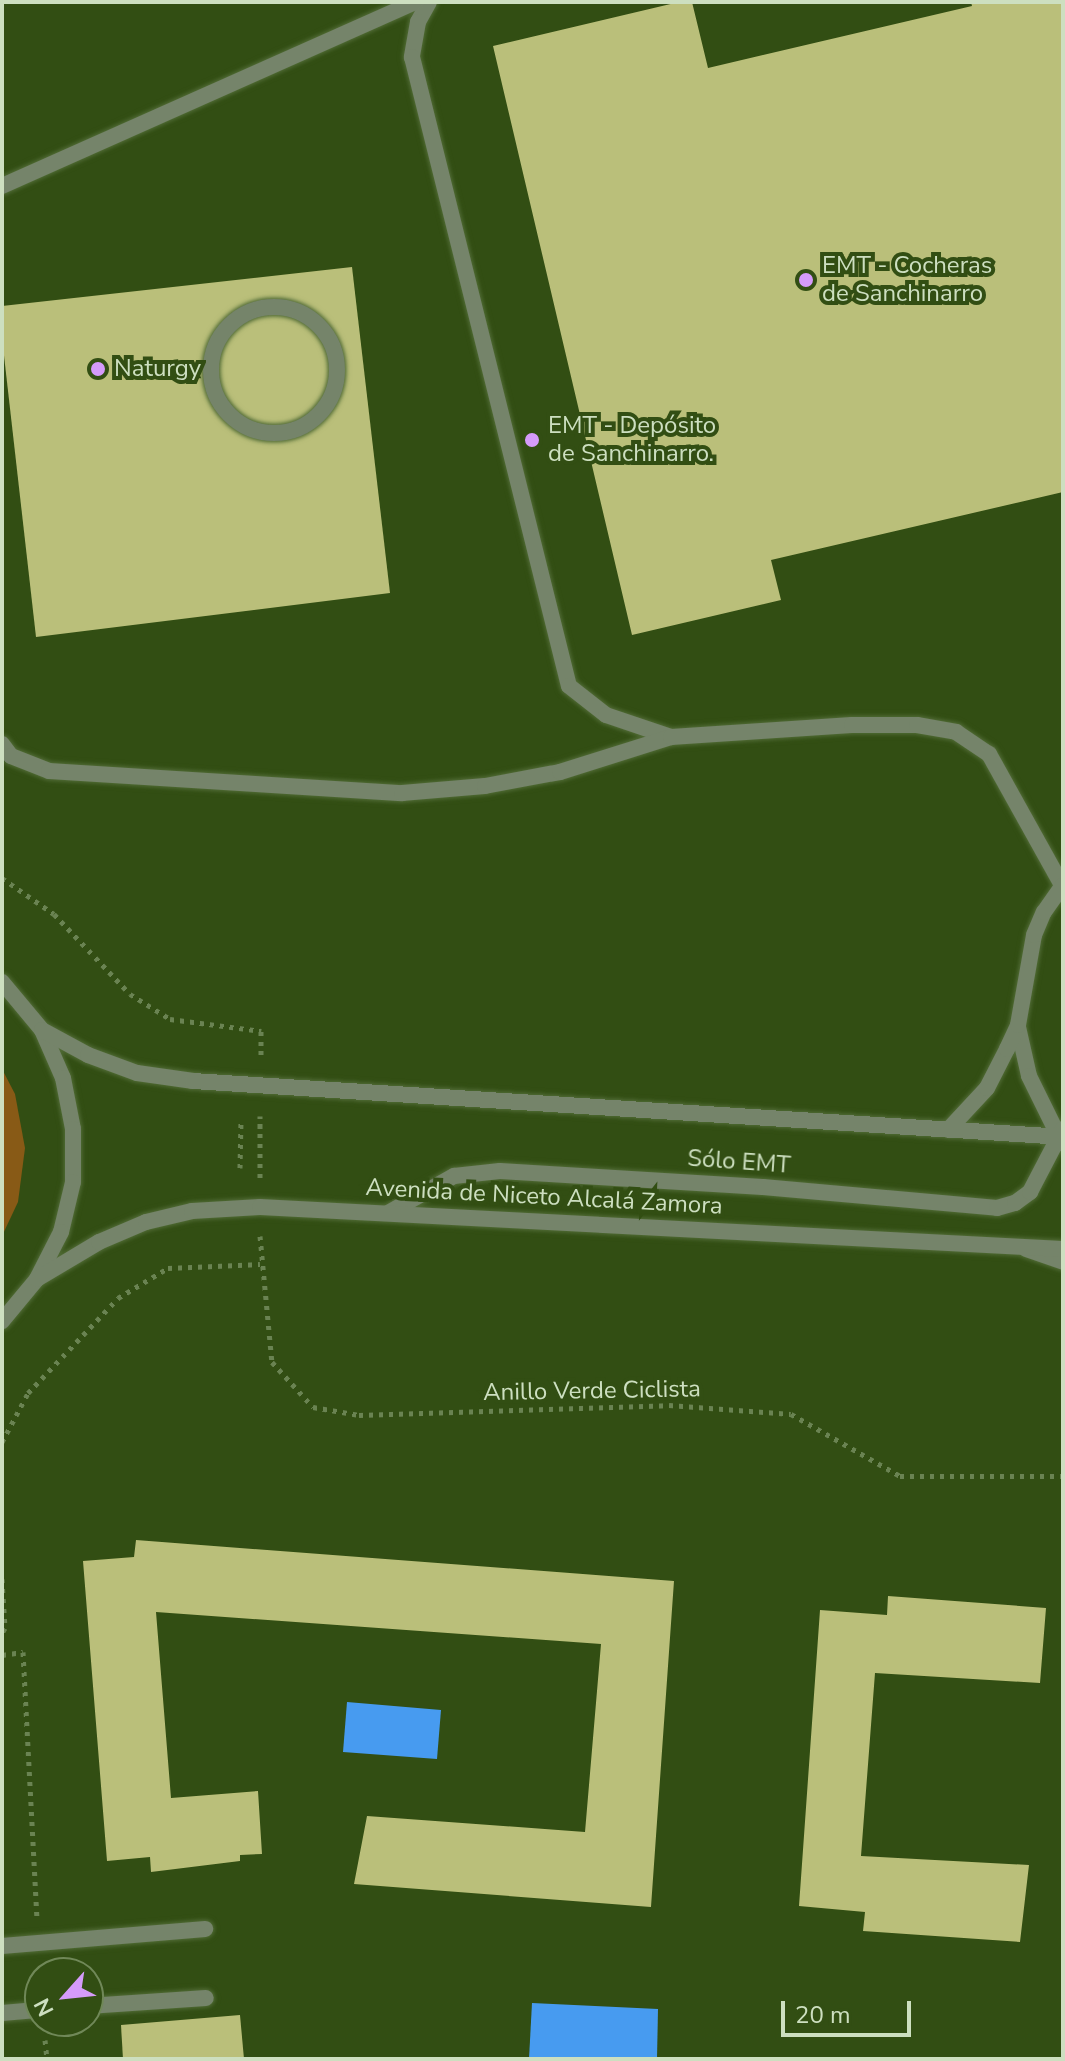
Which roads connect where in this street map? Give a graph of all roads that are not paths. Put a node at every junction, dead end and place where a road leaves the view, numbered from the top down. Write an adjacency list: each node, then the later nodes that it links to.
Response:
1 (416, 2): 3 (street)
2 (429, 2): 5 (street)
3 (2, 186)
4 (213, 352): 4 (street)
5 (671, 737): 6 (street); 7 (street)
6 (2, 744)
7 (1063, 887): 9 (street)
8 (2, 982): 10 (street)
9 (1018, 1025): 11 (street); 12 (street)
10 (42, 1030): 11 (street); 17 (street)
11 (948, 1130): 12 (street)
12 (1062, 1137): 13 (street, Sólo EMT)
13 (388, 1213): 14 (street, Avenida de Niceto Alcalá Zamora); 17 (street, Avenida de Niceto Alcalá Zamora)
14 (1017, 1246): 15 (street, Avenida de Niceto Alcalá Zamora); 16 (street)
15 (1063, 1249)
16 (1063, 1262)
17 (37, 1279): 18 (street)
18 (2, 1321)
19 (205, 1929): 20 (street)
20 (2, 1946)
21 (206, 1998): 22 (street)
22 (104, 2005)
23 (24, 2011): 24 (street)
24 (2, 2013)

